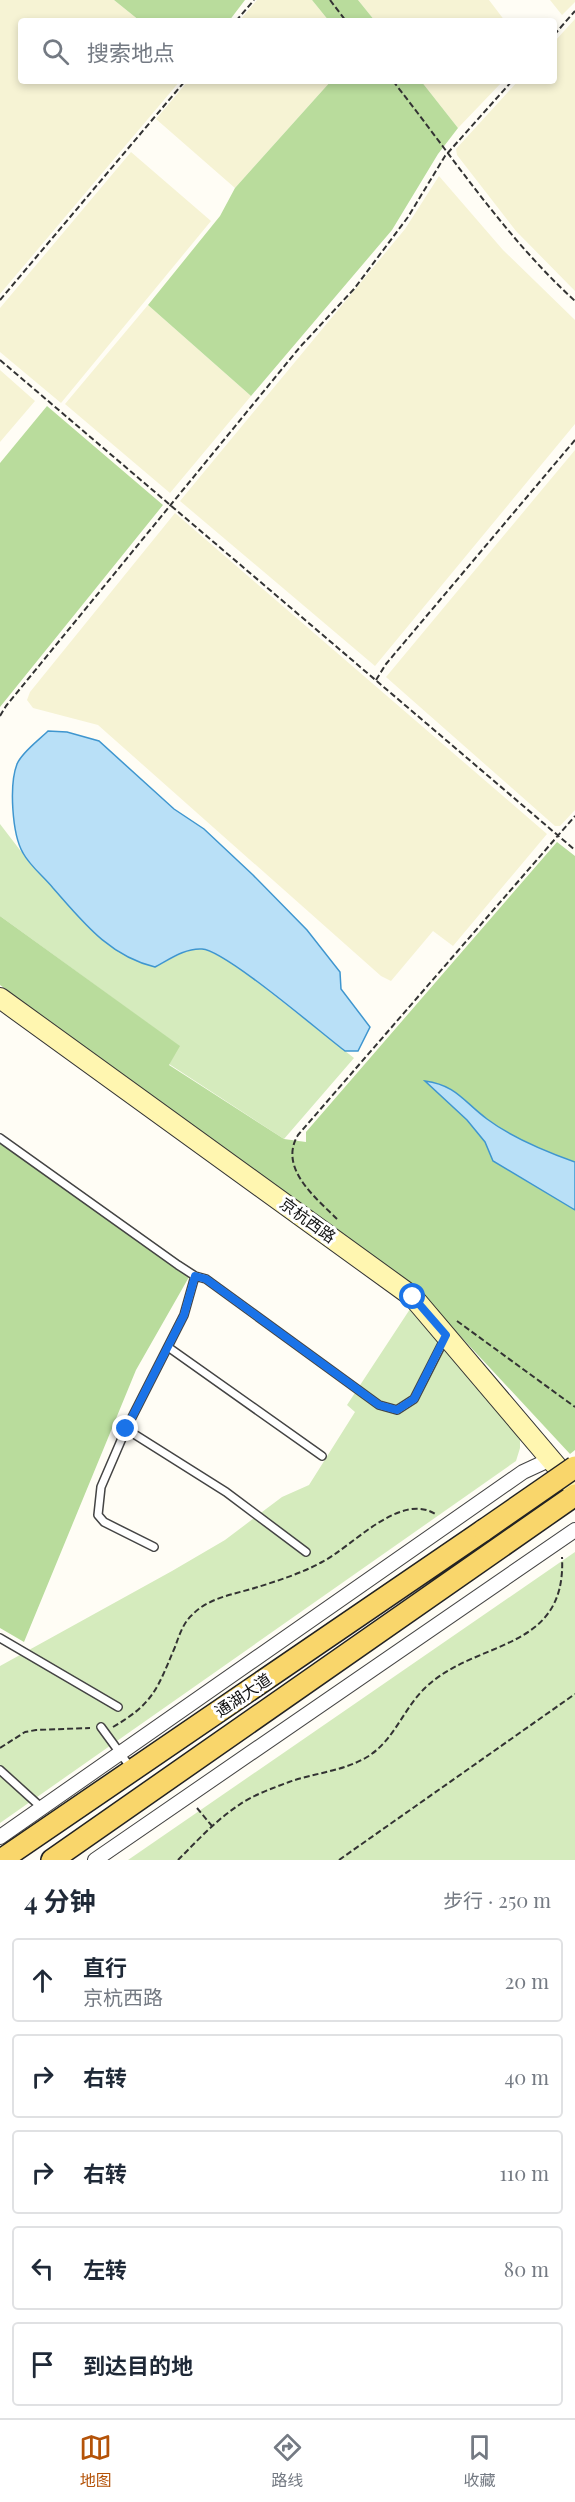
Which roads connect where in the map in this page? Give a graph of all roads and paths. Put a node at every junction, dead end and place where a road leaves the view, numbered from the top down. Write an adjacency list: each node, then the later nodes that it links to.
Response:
1 (254, 0): 4 (path)
2 (330, 0): 5 (path)
3 (575, 11): 6 (path)
4 (239, 18)
5 (344, 18)
6 (557, 31)
7 (183, 84): 11 (path)
8 (395, 84): 10 (path)
9 (509, 84): 10 (path)
10 (448, 151): 12 (path); 15 (path)
11 (0, 300)
12 (575, 302)
13 (0, 360): 15 (path)
14 (575, 440): 16 (path)
15 (170, 503): 16 (path); 17 (path)
16 (376, 681): 19 (path)
17 (0, 716)
18 (575, 816): 19 (path)
19 (556, 836): 20 (path); 23 (path)
20 (575, 850)
21 (0, 998): 25 (main road, 京杭西路)
22 (0, 1138): 24 (lane)
23 (342, 1224)
24 (195, 1276): 25 (lane); 26 (lane)
25 (452, 1328): 27 (path); 30 (main road, 京杭西路)
26 (168, 1347): 28 (lane); 29 (lane)
27 (575, 1407)
28 (126, 1429): 36 (lane); 37 (lane)
29 (322, 1456)
30 (551, 1459): 32 (main road, 京杭西路); 44 (street)
31 (575, 1467): 44 (main road, 通湖大道, bridge)
32 (575, 1488)
33 (575, 1495): 51 (main road, 通湖大道)
34 (442, 1518): 42 (path)
35 (575, 1530): 52 (street)
36 (154, 1547)
37 (306, 1552)
38 (562, 1555): 48 (path)
39 (0, 1638): 41 (lane)
40 (575, 1694): 54 (path)
41 (118, 1707)
42 (101, 1727): 43 (path); 44 (lane)
43 (0, 1748)
44 (126, 1762): 47 (street); 50 (main road, 通湖大道)
45 (0, 1770): 47 (lane)
46 (191, 1802): 48 (path)
47 (42, 1808): 49 (street)
48 (212, 1826): 53 (path)
49 (0, 1837)
50 (1, 1860)
51 (52, 1860)
52 (95, 1860)
53 (178, 1860)
54 (339, 1860)

